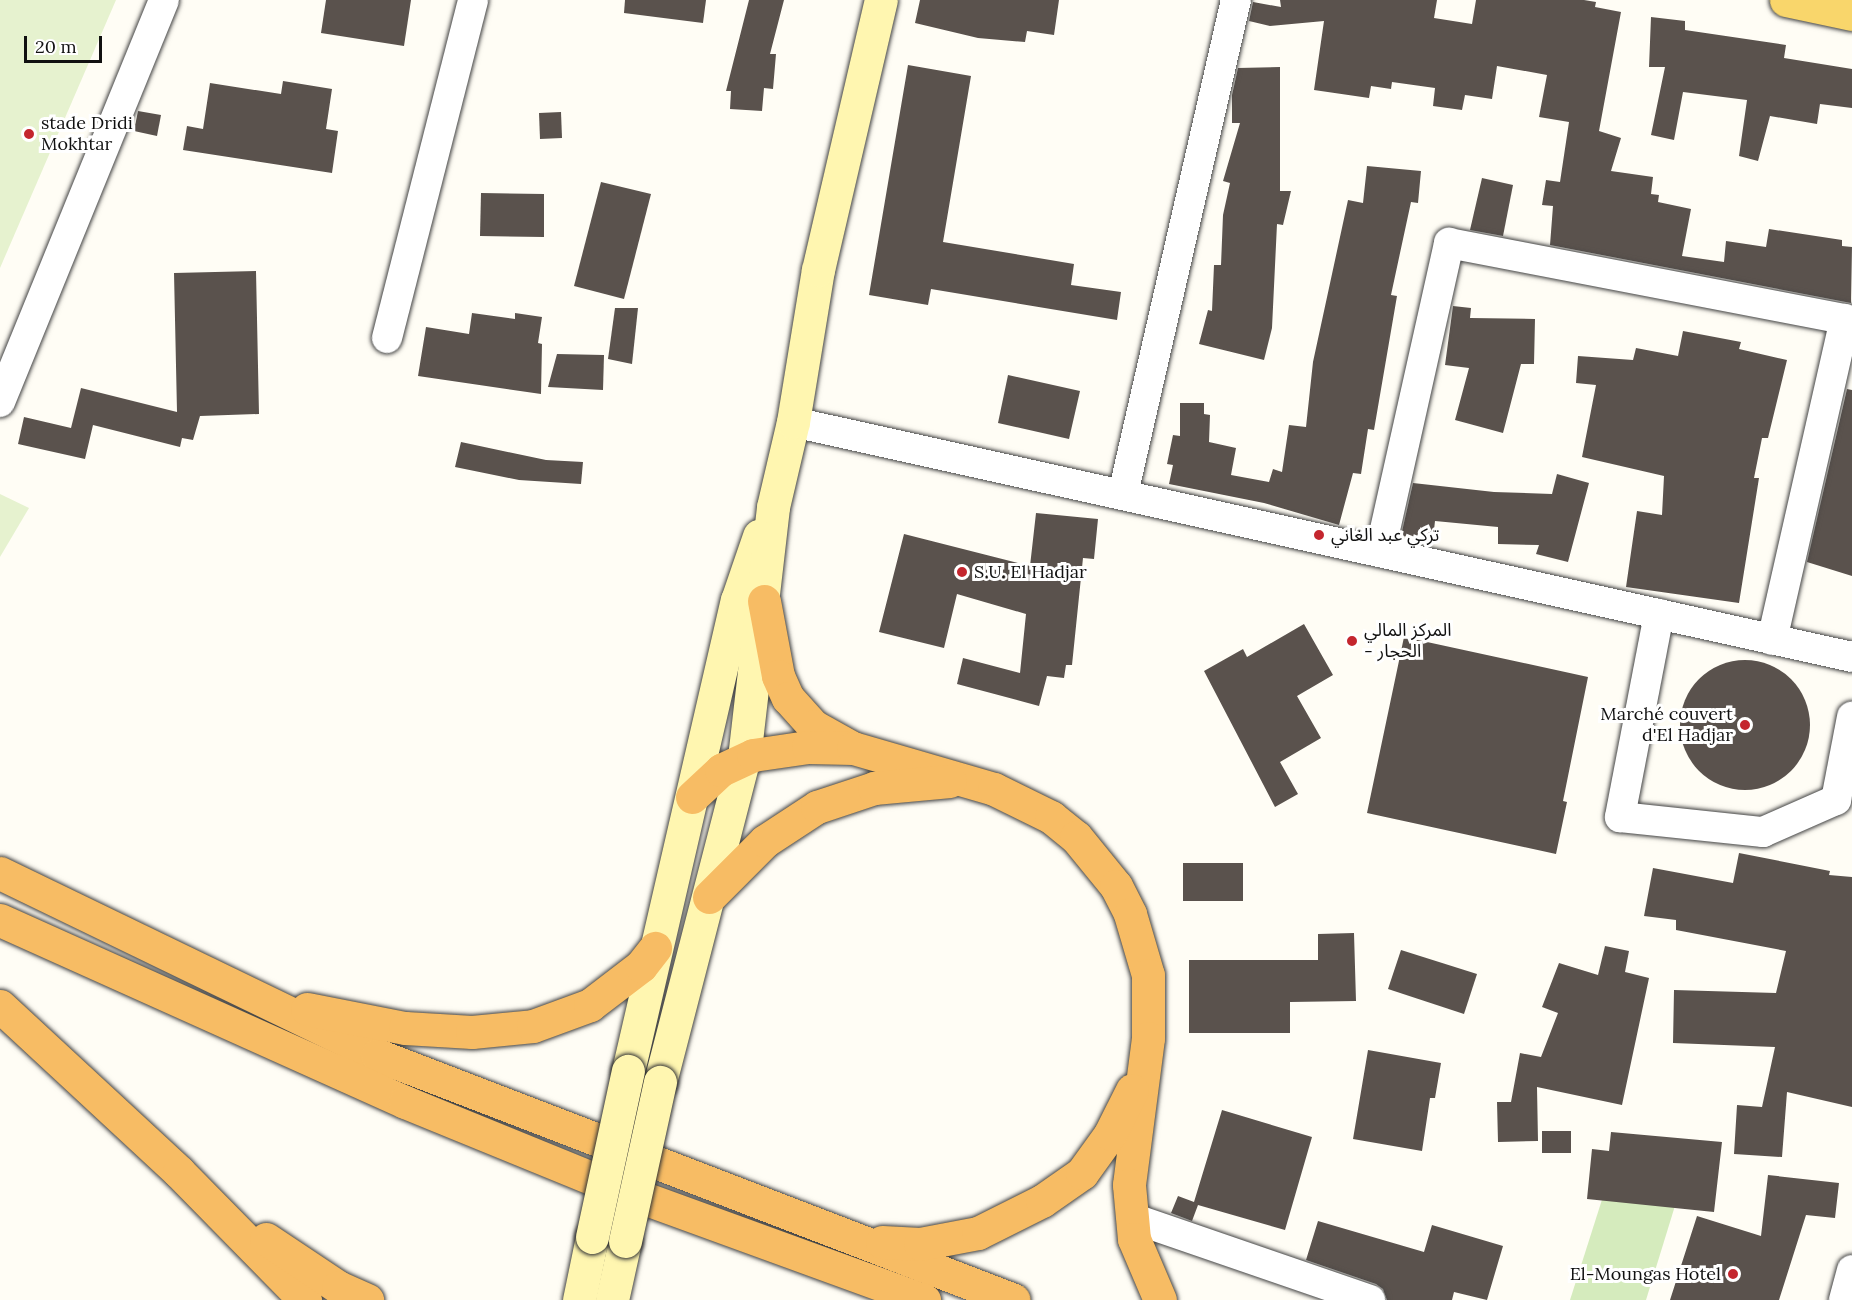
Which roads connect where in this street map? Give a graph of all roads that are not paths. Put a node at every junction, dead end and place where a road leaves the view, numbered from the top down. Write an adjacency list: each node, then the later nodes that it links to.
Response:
1 (164, 0): 8 (street)
2 (473, 0): 7 (street)
3 (881, 0): 9 (main road)
4 (1236, 0): 10 (street)
5 (1786, 0): 6 (main road)
6 (1852, 14)
7 (387, 338)
8 (0, 402)
9 (793, 422): 10 (street); 11 (main road)
10 (1124, 494): 12 (street)
11 (773, 507): 13 (main road); 21 (main road)
12 (1380, 552): 14 (street); 15 (street)
13 (764, 601): 18 (highway); 19 (main road)
14 (1659, 614): 15 (street); 17 (street)
15 (1772, 639): 16 (street)
16 (1852, 657)
17 (1852, 717)
18 (853, 748): 19 (highway); 20 (highway)
19 (744, 758): 21 (highway); 23 (main road)
20 (964, 780): 23 (highway); 28 (highway)
21 (692, 797): 25 (main road)
22 (0, 873): 26 (highway)
23 (709, 897): 36 (main road, bridge)
24 (0, 920): 37 (highway)
25 (655, 948): 26 (highway); 35 (main road, bridge)
26 (267, 1003): 31 (highway)
27 (0, 1006): 29 (highway)
28 (1142, 1070): 30 (highway); 31 (highway)
29 (179, 1172): 33 (highway); 34 (highway)
30 (1132, 1218): 39 (highway); 40 (street)
31 (857, 1240): 38 (highway)
32 (1852, 1270): 41 (street)
33 (305, 1300)
34 (368, 1300)
35 (579, 1300)
36 (612, 1300)
37 (924, 1300)
38 (1014, 1300)
39 (1160, 1300)
40 (1370, 1300)
41 (1844, 1300)

